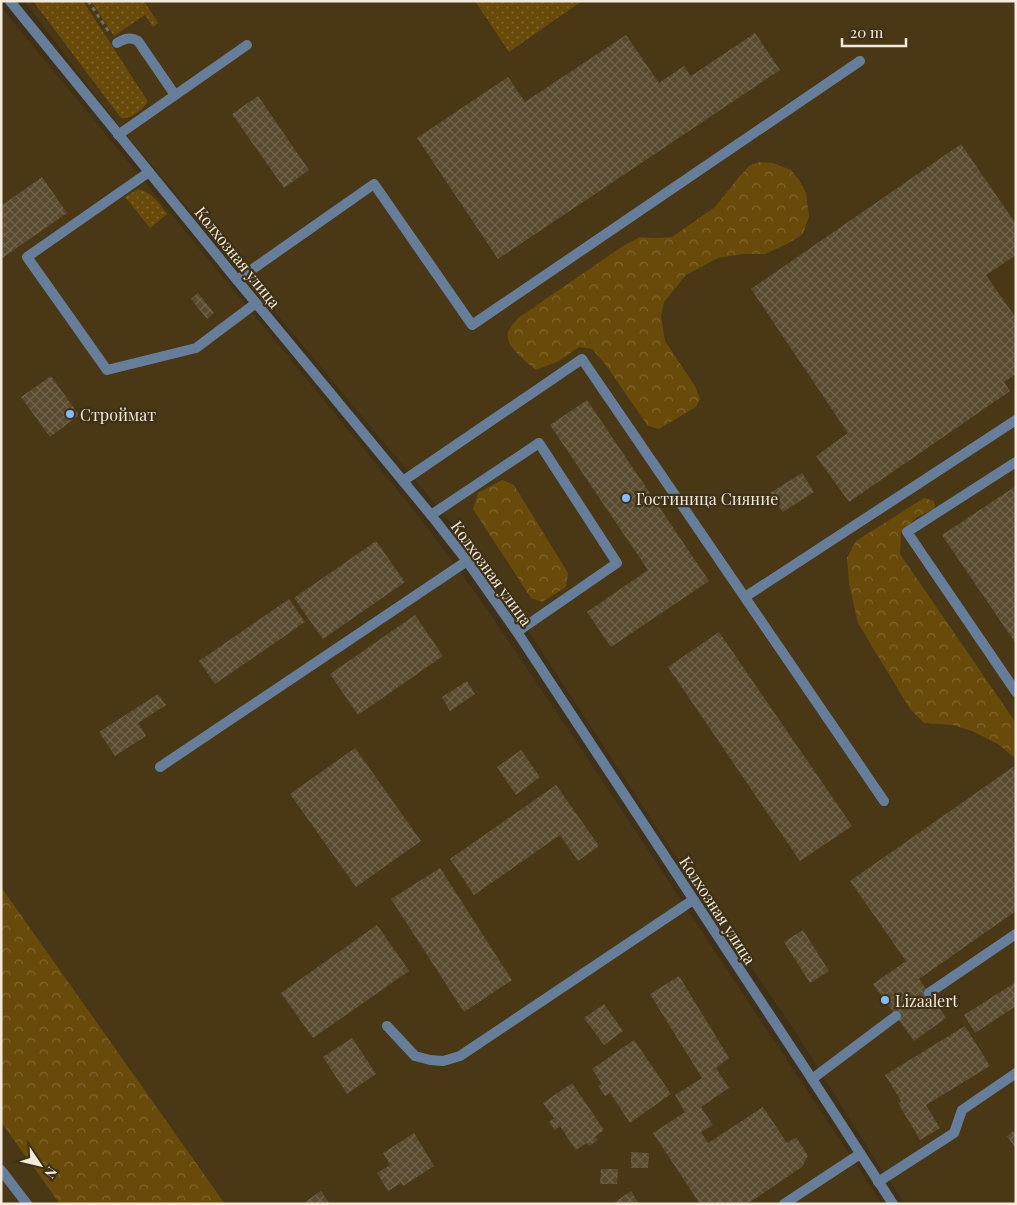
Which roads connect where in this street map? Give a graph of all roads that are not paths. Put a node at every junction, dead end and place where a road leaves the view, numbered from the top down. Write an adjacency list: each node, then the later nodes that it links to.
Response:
1 (10, 1): 6 (street, Колхозная улица)
2 (117, 43): 5 (street)
3 (246, 45): 5 (street)
4 (860, 61): 8 (street)
5 (175, 95): 6 (street)
6 (118, 134): 7 (street, Колхозная улица)
7 (149, 172): 8 (street, Колхозная улица); 9 (street)
8 (237, 280): 9 (street, Колхозная улица)
9 (256, 303): 12 (street, Колхозная улица)
10 (1016, 420): 15 (street)
11 (1016, 462): 17 (street)
12 (403, 481): 13 (street, Колхозная улица); 15 (street)
13 (432, 515): 14 (street, Колхозная улица); 16 (street)
14 (466, 561): 16 (street, Колхозная улица); 18 (street)
15 (745, 597): 19 (street)
16 (517, 632): 20 (street, Колхозная улица)
17 (1016, 692)
18 (160, 767)
19 (884, 801)
20 (693, 900): 24 (street); 26 (street, Колхозная улица)
21 (1016, 934): 22 (street)
22 (929, 993)
23 (896, 1016): 26 (street)
24 (387, 1026)
25 (1016, 1073): 29 (street)
26 (812, 1079): 27 (street, Колхозная улица)
27 (860, 1154): 29 (street, Колхозная улица); 31 (street)
28 (1, 1170): 30 (street)
29 (878, 1182): 32 (street, Колхозная улица)
30 (27, 1204)
31 (784, 1204)
32 (893, 1204)

